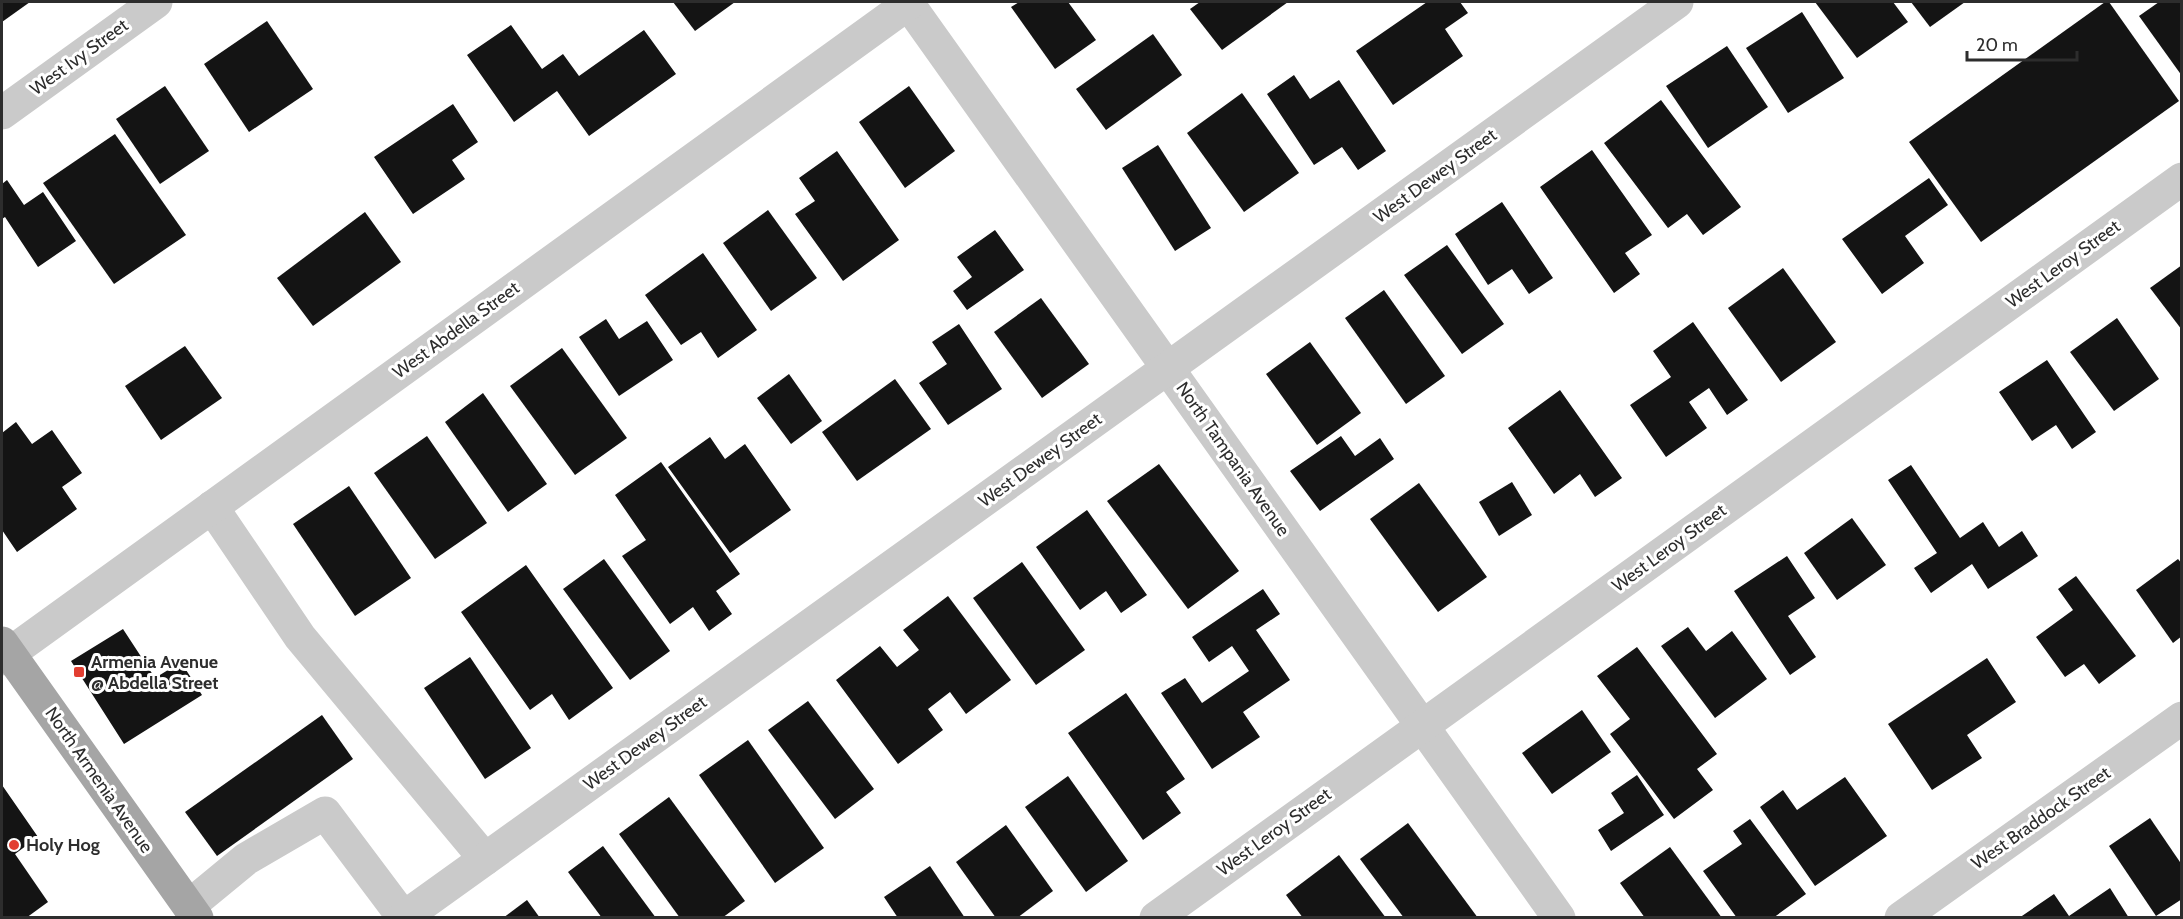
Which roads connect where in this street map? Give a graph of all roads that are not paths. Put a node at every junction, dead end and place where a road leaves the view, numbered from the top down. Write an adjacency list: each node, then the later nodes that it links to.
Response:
1 (156, 2): 4 (street, West Ivy Street)
2 (909, 2): 6 (street, North Tampania Avenue); 7 (street, West Abdella Street)
3 (1677, 2): 6 (street, West Dewey Street)
4 (2, 113)
5 (2181, 179): 10 (street, West Leroy Street)
6 (1168, 368): 10 (street, North Tampania Avenue); 11 (street, West Dewey Street)
7 (212, 507): 8 (street, West Abdella Street); 11 (street)
8 (4, 652): 12 (main road, North Armenia Avenue)
9 (2181, 718): 16 (street, West Braddock Street)
10 (1423, 725): 14 (street, West Leroy Street); 15 (street, North Tampania Avenue)
11 (485, 859): 13 (street, West Dewey Street)
12 (193, 912): 13 (street)
13 (403, 917)
14 (1156, 918)
15 (1559, 918)
16 (1901, 918)

